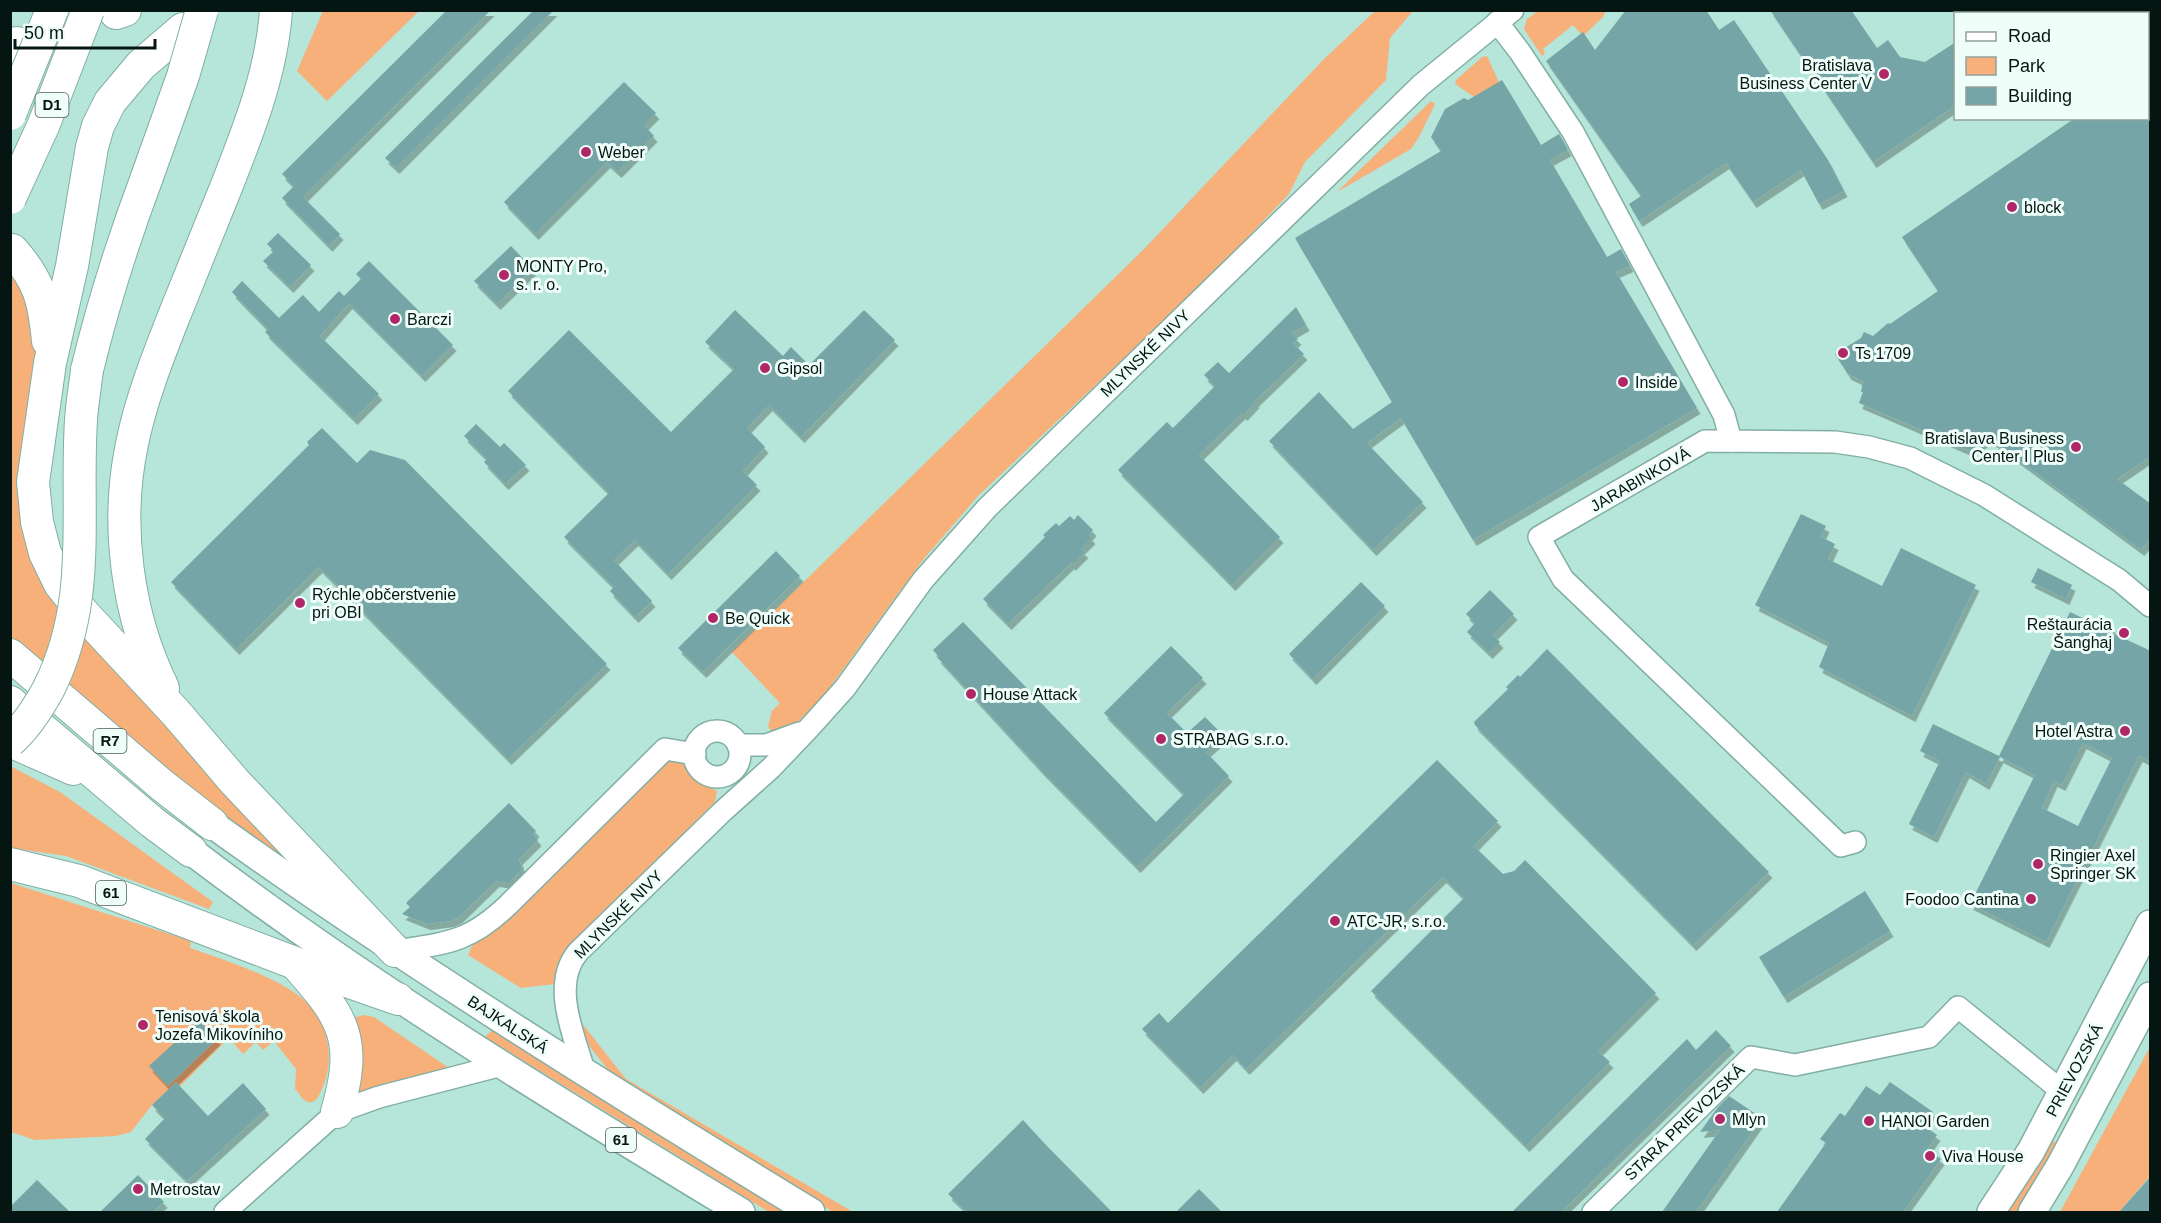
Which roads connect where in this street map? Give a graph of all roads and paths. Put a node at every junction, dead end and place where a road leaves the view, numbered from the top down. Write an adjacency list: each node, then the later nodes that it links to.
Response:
1 (52, 10): 6 (highway, D1, bridge)
2 (276, 10): 14 (highway)
3 (110, 11): 7 (highway, D1, bridge)
4 (1505, 16): 10 (street); 15 (street, MLYNSKÉ NIVY)
5 (192, 20): 9 (highway); 16 (highway, bridge)
6 (10, 114)
7 (10, 198)
8 (12, 250): 9 (highway)
9 (51, 363): 14 (highway)
10 (1731, 441): 11 (street, JARABINKOVÁ); 23 (street, JARABINKOVÁ)
11 (2151, 606)
12 (10, 656): 22 (highway, R7)
13 (10, 702): 20 (highway, R7)
14 (176, 713): 27 (highway)
15 (810, 728): 18 (street, MLYNSKÉ NIVY); 19 (street, MLYNSKÉ NIVY)
16 (10, 741): 20 (highway)
17 (694, 754): 18 (street, MLYNSKÉ NIVY); 18 (street, MLYNSKÉ NIVY); 27 (street)
18 (734, 761): 19 (street, MLYNSKÉ NIVY); 21 (street)
19 (771, 768): 21 (street, MLYNSKÉ NIVY)
20 (107, 784): 24 (highway, R7)
21 (723, 811): 32 (street, MLYNSKÉ NIVY)
22 (212, 824): 27 (main road, BAJKALSKÁ)
23 (1855, 842)
24 (191, 852): 30 (main road)
25 (10, 864): 28 (highway, 61)
26 (2151, 924): 33 (main road, PRIEVOZSKÁ)
27 (395, 951): 32 (main road, BAJKALSKÁ / 61)
28 (295, 963): 30 (highway, 61); 34 (highway)
29 (2151, 996): 40 (main road, PRIEVOZSKÁ)
30 (398, 999): 31 (main road, 61)
31 (502, 1065): 34 (street); 36 (main road, 61)
32 (585, 1074): 37 (main road, BAJKALSKÁ / 61)
33 (2063, 1092): 38 (street, STARÁ PRIEVOZSKÁ); 39 (main road, PRIEVOZSKÁ)
34 (337, 1112): 35 (street)
35 (225, 1212)
36 (741, 1212)
37 (811, 1212)
38 (1593, 1212)
39 (1991, 1212)
40 (2032, 1212)

